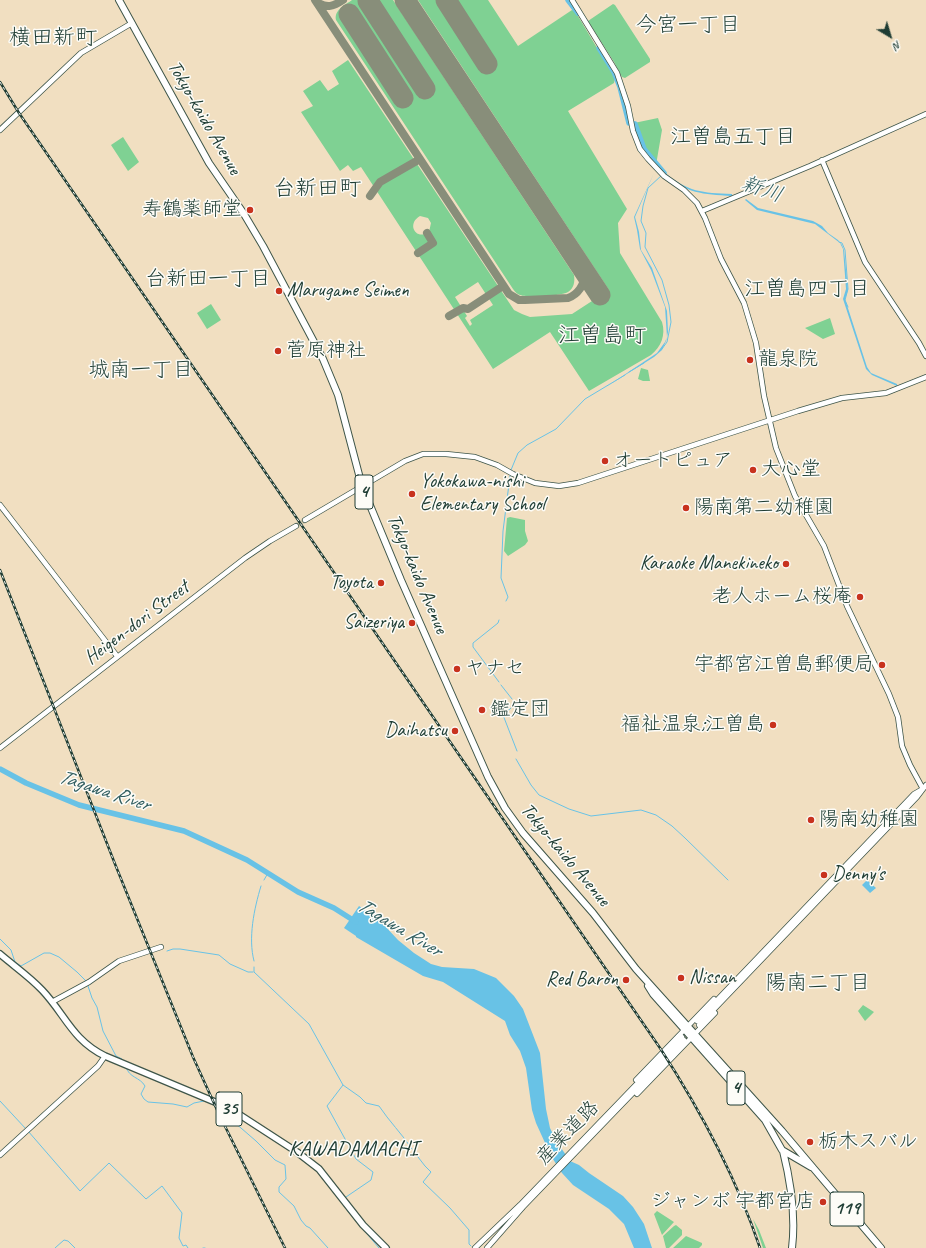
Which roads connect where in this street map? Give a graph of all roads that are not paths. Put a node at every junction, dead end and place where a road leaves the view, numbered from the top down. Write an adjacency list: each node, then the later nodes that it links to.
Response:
1 (119, 0): 3 (highway, Tokyo-kaido Avenue / 4)
2 (572, 0): 7 (street)
3 (132, 23): 5 (street); 11 (highway, Tokyo-kaido Avenue / 4)
4 (926, 114): 6 (street)
5 (0, 130)
6 (822, 160): 7 (street); 8 (street)
7 (702, 211): 10 (street)
8 (926, 356)
9 (926, 378): 10 (street)
10 (769, 420): 11 (street); 17 (street)
11 (362, 486): 13 (street); 23 (highway, Tokyo-kaido Avenue / 4)
12 (0, 505): 15 (street)
13 (305, 520)
14 (296, 526): 15 (street, Heigen-dori Street)
15 (117, 656): 16 (street, Heigen-dori Street)
16 (0, 748)
17 (924, 787): 18 (street); 19 (street)
18 (775, 939): 19 (street); 23 (street)
19 (774, 946): 24 (street)
20 (161, 947): 22 (street)
21 (0, 954): 22 (main road, 35)
22 (52, 1002): 26 (main road, 35)
23 (686, 1027): 24 (highway, Tokyo-kaido Avenue / 4); 28 (street)
24 (694, 1036): 27 (highway, Tokyo-kaido Avenue / 4); 28 (street); 30 (highway, Tokyo-kaido Avenue / 4)
25 (683, 1039): 28 (street, 産業道路)
26 (105, 1056): 31 (street); 36 (main road, 35)
27 (765, 1112): 29 (highway, 119); 30 (highway, 4)
28 (611, 1113): 35 (street, 産業道路)
29 (782, 1131): 32 (highway, 119); 34 (highway, 119)
30 (782, 1150): 32 (highway, 119); 33 (highway, 4)
31 (0, 1155)
32 (802, 1161): 33 (highway); 34 (highway, 119)
33 (787, 1166): 39 (highway, 4)
34 (814, 1170): 40 (highway, 119)
35 (555, 1171): 37 (street, 産業道路); 38 (street, 産業道路)
36 (386, 1248)
37 (475, 1248)
38 (487, 1248)
39 (792, 1248)
40 (881, 1248)

